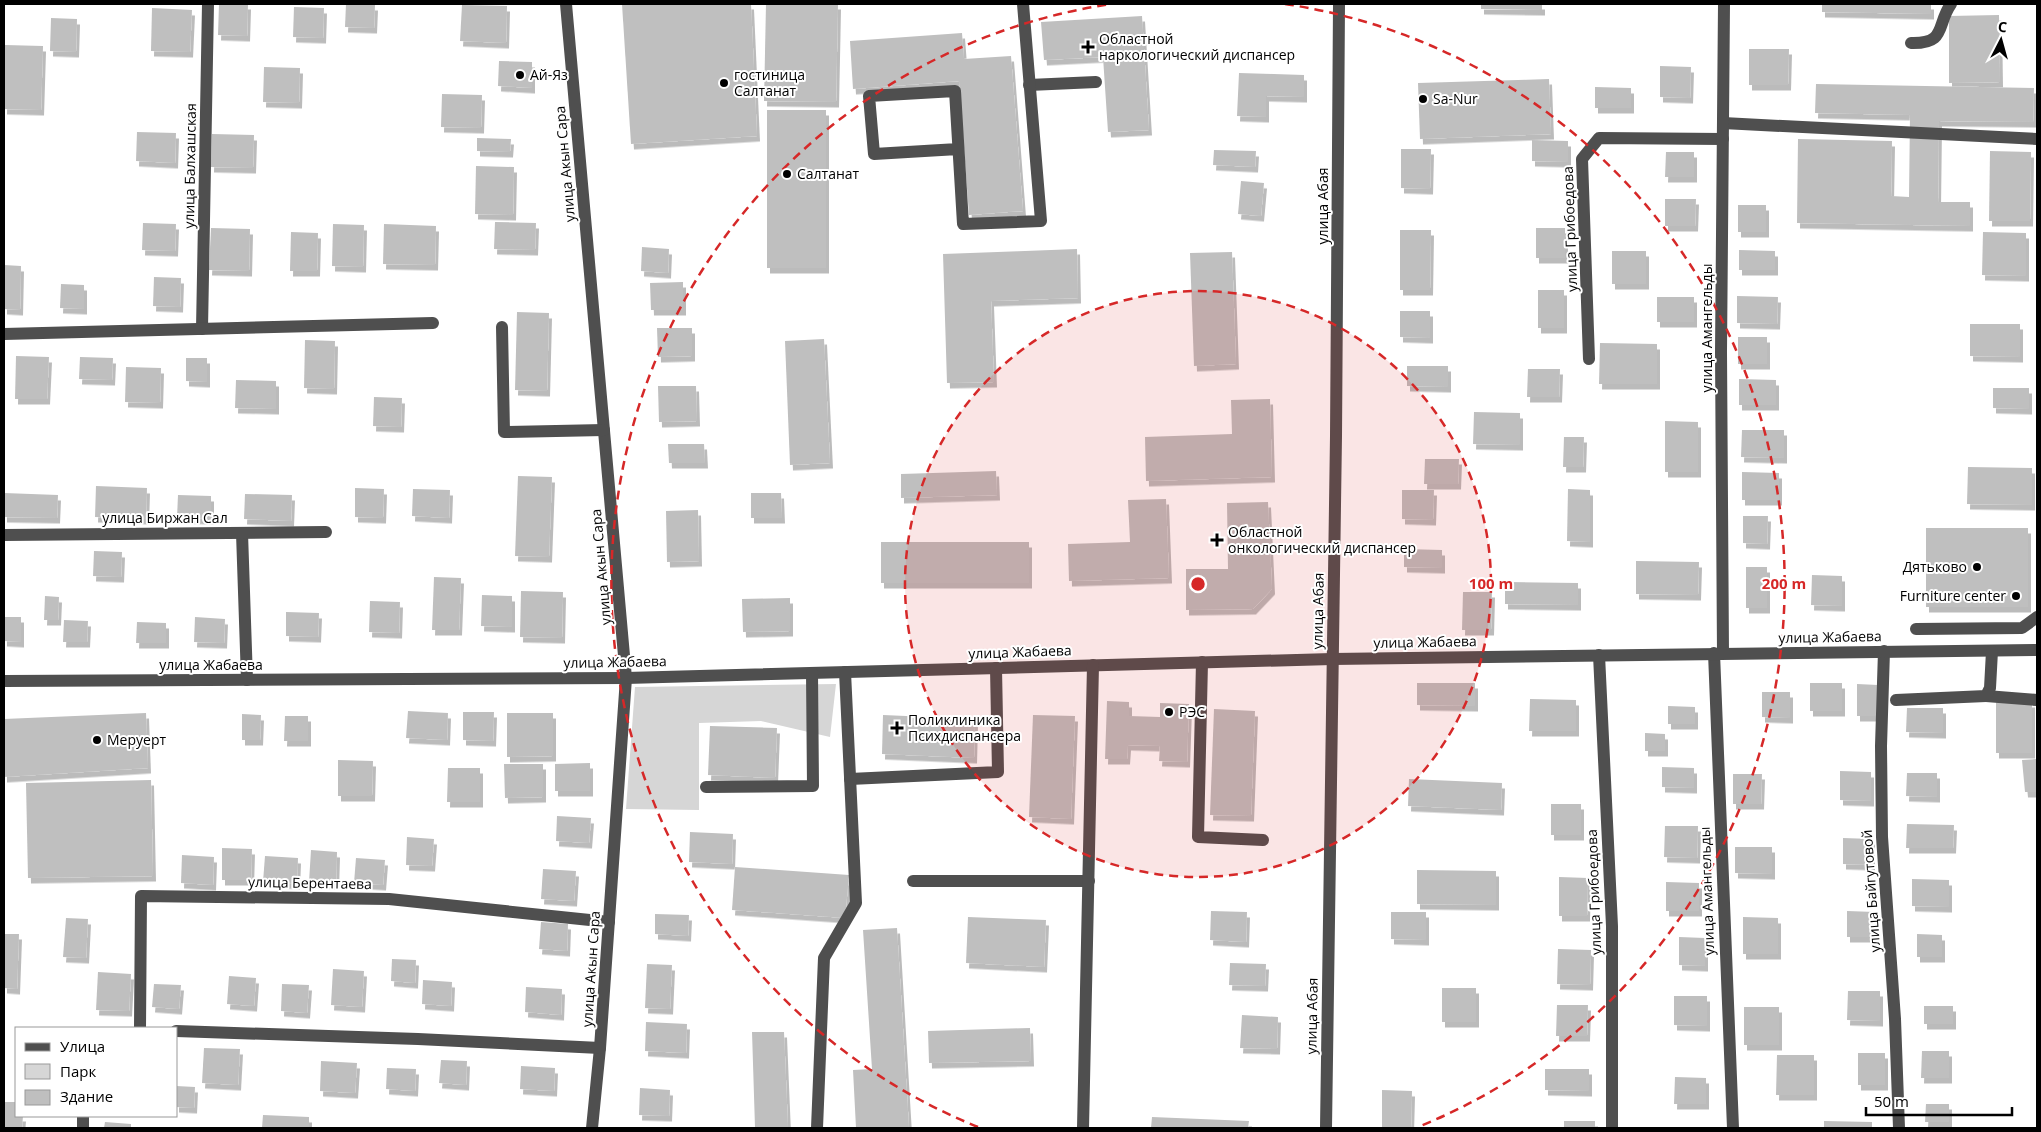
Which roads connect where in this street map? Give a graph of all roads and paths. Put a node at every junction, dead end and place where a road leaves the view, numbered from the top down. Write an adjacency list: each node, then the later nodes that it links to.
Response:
1 (208, 4): 16 (street, улица Балхашская)
2 (566, 4): 19 (street, улица Акын Сара)
3 (1023, 4): 9 (street)
4 (1339, 4): 30 (street, улица Абая)
5 (1724, 4): 10 (street, улица Амангельды)
6 (1951, 4): 7 (street)
7 (1911, 43)
8 (1096, 82): 9 (street)
9 (1030, 84): 13 (street)
10 (1723, 123): 11 (street, улица Амангельды); 12 (street)
11 (1723, 139): 18 (street, улица Грибоедова); 28 (street, улица Амангельды)
12 (2037, 139)
13 (958, 148): 13 (street)
14 (433, 323): 16 (street)
15 (502, 327): 19 (street)
16 (202, 329): 17 (street)
17 (4, 334)
18 (1589, 359)
19 (604, 430): 36 (street, улица Акын Сара)
20 (326, 532): 21 (street, улица Биржан Сал)
21 (242, 533): 22 (street, улица Биржан Сал); 37 (street)
22 (4, 535)
23 (2037, 617): 24 (street)
24 (1916, 630)
25 (2037, 650): 27 (street, улица Жабаева)
26 (1884, 651): 27 (street, улица Жабаева); 28 (street, улица Жабаева); 57 (street, улица Байгутовой)
27 (1992, 651): 39 (street)
28 (1719, 653): 29 (street, улица Жабаева); 56 (street, улица Амангельды)
29 (1599, 655): 30 (street, улица Жабаева); 55 (street, улица Грибоедова)
30 (1332, 659): 31 (street, улица Жабаева); 54 (street, улица Абая)
31 (1202, 662): 32 (street, улица Жабаева); 44 (street)
32 (1093, 665): 33 (street, улица Жабаева); 46 (street)
33 (996, 668): 34 (street, улица Жабаева); 42 (street)
34 (845, 672): 35 (street, улица Жабаева); 42 (street)
35 (812, 673): 36 (street, улица Жабаева); 43 (street)
36 (626, 678): 37 (street, улица Жабаева); 47 (street, улица Акын Сара)
37 (247, 680): 38 (street, улица Жабаева)
38 (4, 681)
39 (1986, 696): 40 (street); 41 (street)
40 (1896, 700)
41 (2037, 700)
42 (850, 779): 52 (street)
43 (706, 787)
44 (1263, 840)
45 (913, 881): 46 (street)
46 (1089, 881): 53 (street)
47 (609, 922): 48 (street, улица Берентаева); 50 (street, улица Акын Сара)
48 (140, 1027)
49 (178, 1031): 50 (street)
50 (600, 1048): 51 (street, улица Акын Сара)
51 (592, 1128)
52 (817, 1128)
53 (1083, 1128)
54 (1326, 1128)
55 (1612, 1128)
56 (1733, 1128)
57 (1899, 1128)

